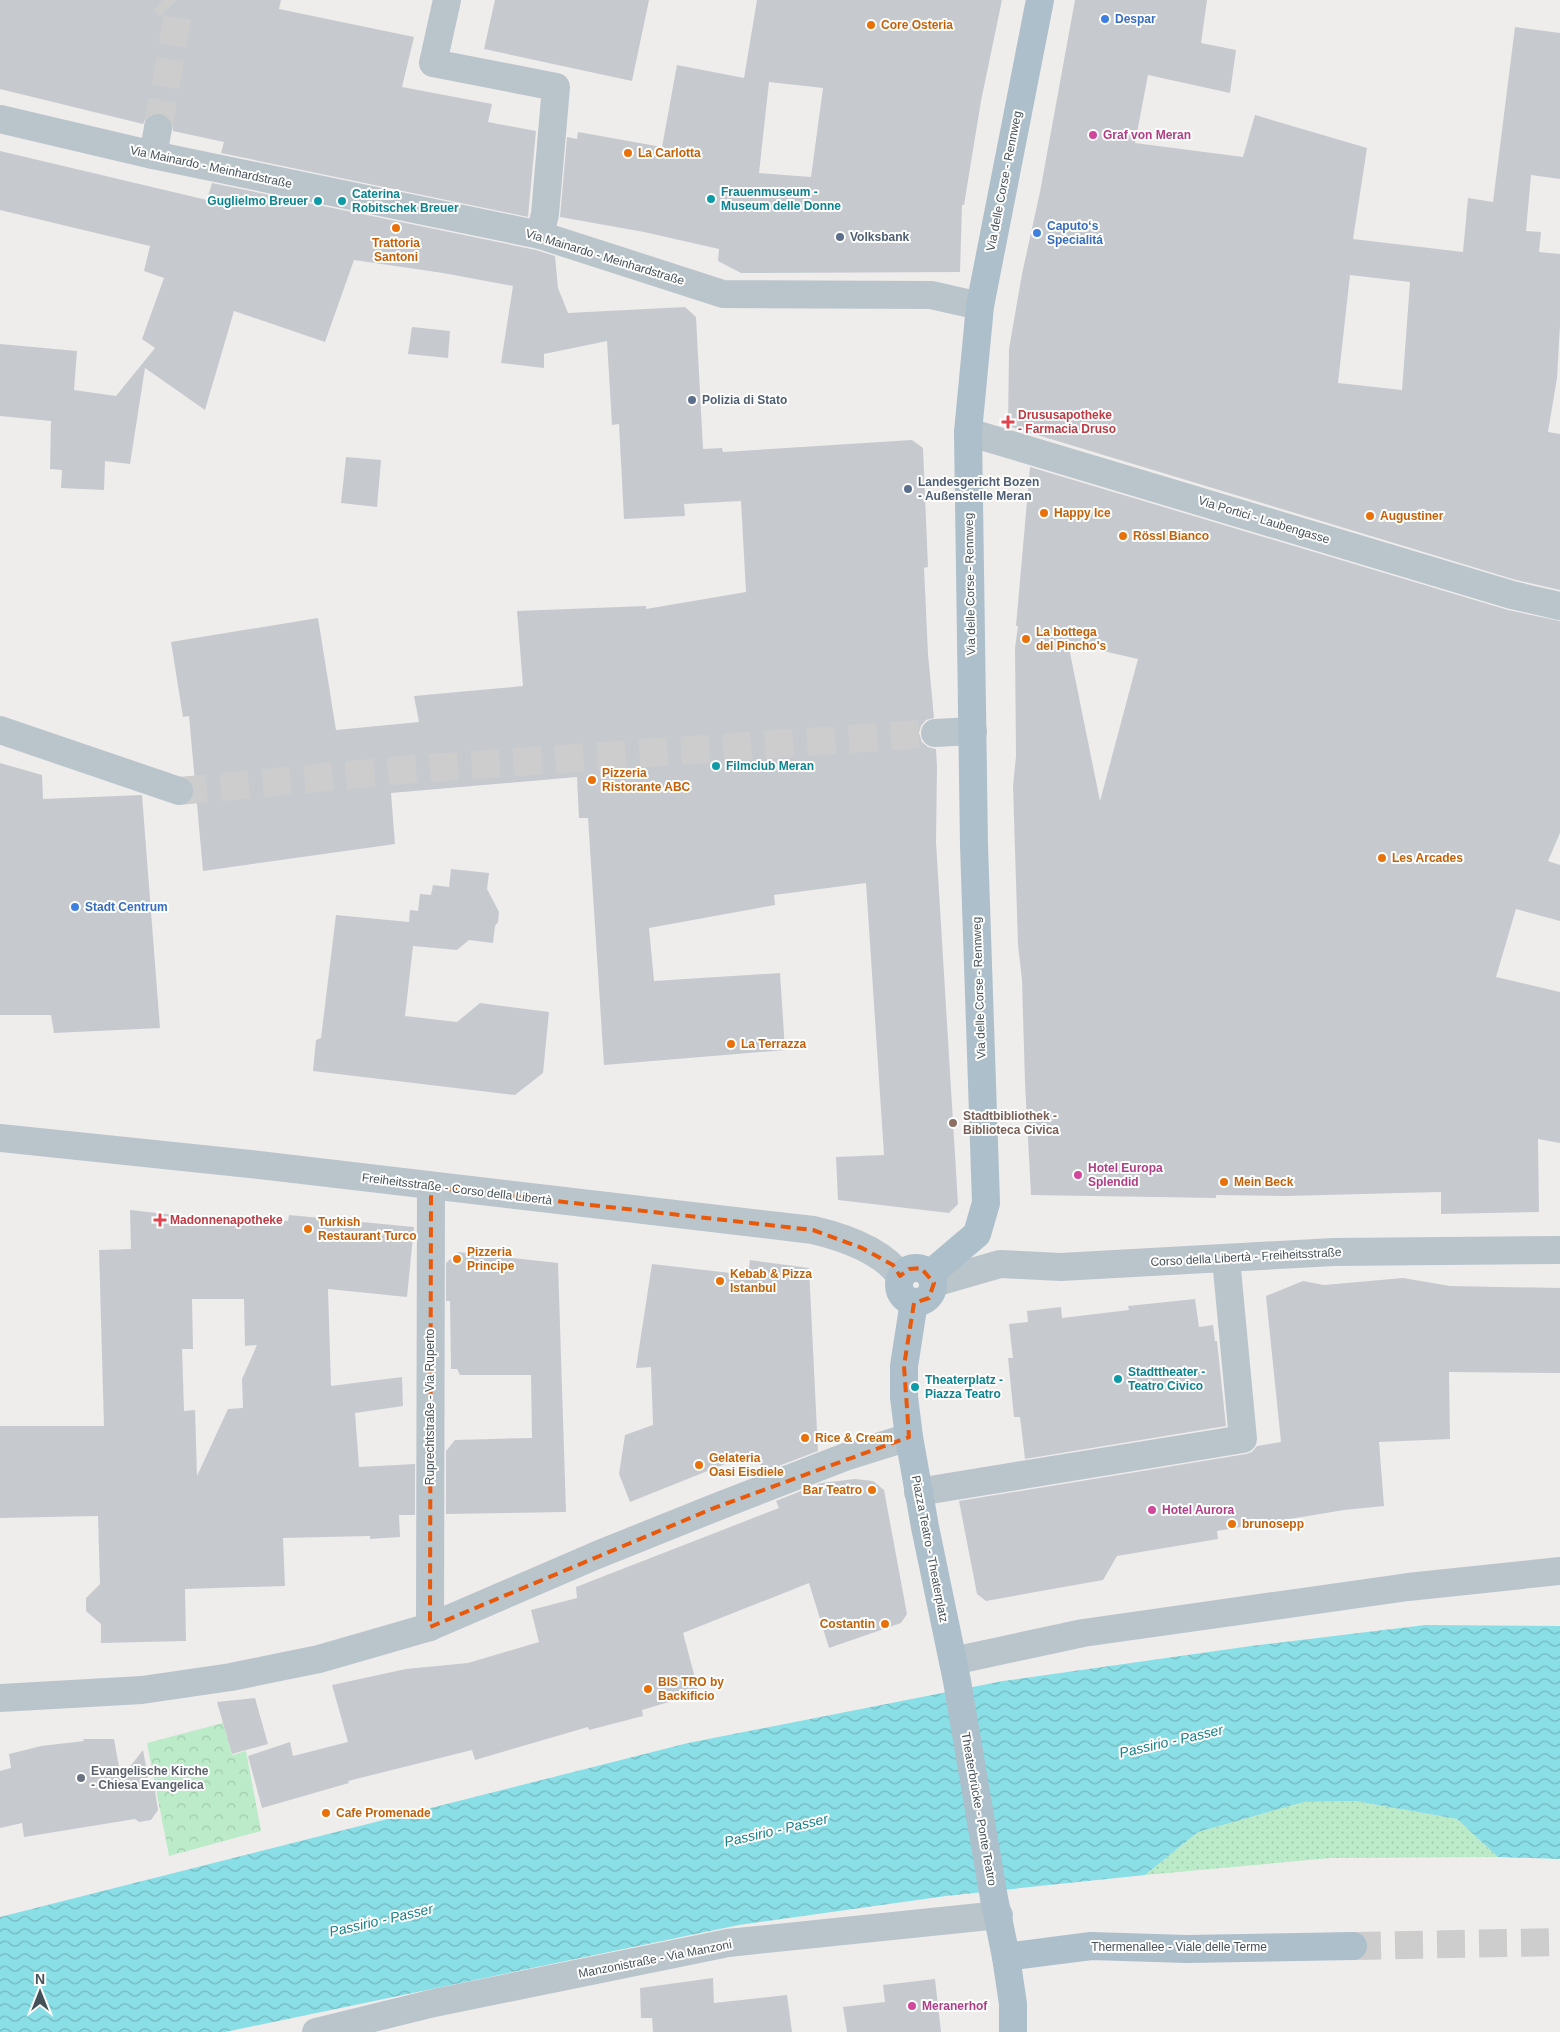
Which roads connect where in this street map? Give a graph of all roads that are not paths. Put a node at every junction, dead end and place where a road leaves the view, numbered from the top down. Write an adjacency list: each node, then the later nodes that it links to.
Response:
1 (447, 0): 6 (street)
2 (1040, 0): 7 (main road, Via delle Corse - Rennweg)
3 (0, 119): 5 (street, Via Mainardo - Meinhardstraße)
4 (158, 128): 5 (street)
5 (153, 155): 6 (street, Via Mainardo - Meinhardstraße)
6 (540, 235): 7 (street, Via Mainardo - Meinhardstraße)
7 (980, 306): 8 (main road, Via delle Corse - Rennweg)
8 (968, 432): 9 (street, Via Portici - Laubengasse); 11 (main road, Via delle Corse - Rennweg)
9 (1560, 606)
10 (0, 730): 13 (street)
11 (973, 730): 12 (street); 19 (main road, Via delle Corse - Rennweg)
12 (935, 733)
13 (179, 791)
14 (0, 1138): 15 (street, Freiheitsstraße - Corso della Libertà)
15 (431, 1187): 18 (street, Freiheitsstraße - Corso della Libertà); 24 (street, Ruprechtstraße - Via Ruperto)
16 (1560, 1250): 17 (street, Corso della Libertà - Freiheitsstraße)
17 (1226, 1259): 19 (street, Corso della Libertà - Freiheitsstraße); 22 (street)
18 (901, 1277): 19 (main road); 20 (main road)
19 (932, 1279): 20 (main road)
20 (914, 1302): 21 (main road)
21 (910, 1436): 22 (main road, Piazza Teatro - Theaterplatz); 24 (street)
22 (918, 1492): 25 (main road, Piazza Teatro - Theaterplatz)
23 (1560, 1571): 25 (street)
24 (430, 1627): 26 (street)
25 (955, 1671): 27 (main road, Theaterbrücke - Ponte Teatro)
26 (0, 1698)
27 (996, 1907): 29 (main road, Theaterbrücke - Ponte Teatro); 30 (street, Manzonistraße - Via Manzoni)
28 (1353, 1946): 29 (main road, Thermenallee - Viale delle Terme)
29 (1006, 1957): 31 (main road, Theaterbrücke - Ponte Teatro)
30 (316, 2032)
31 (1013, 2032)

